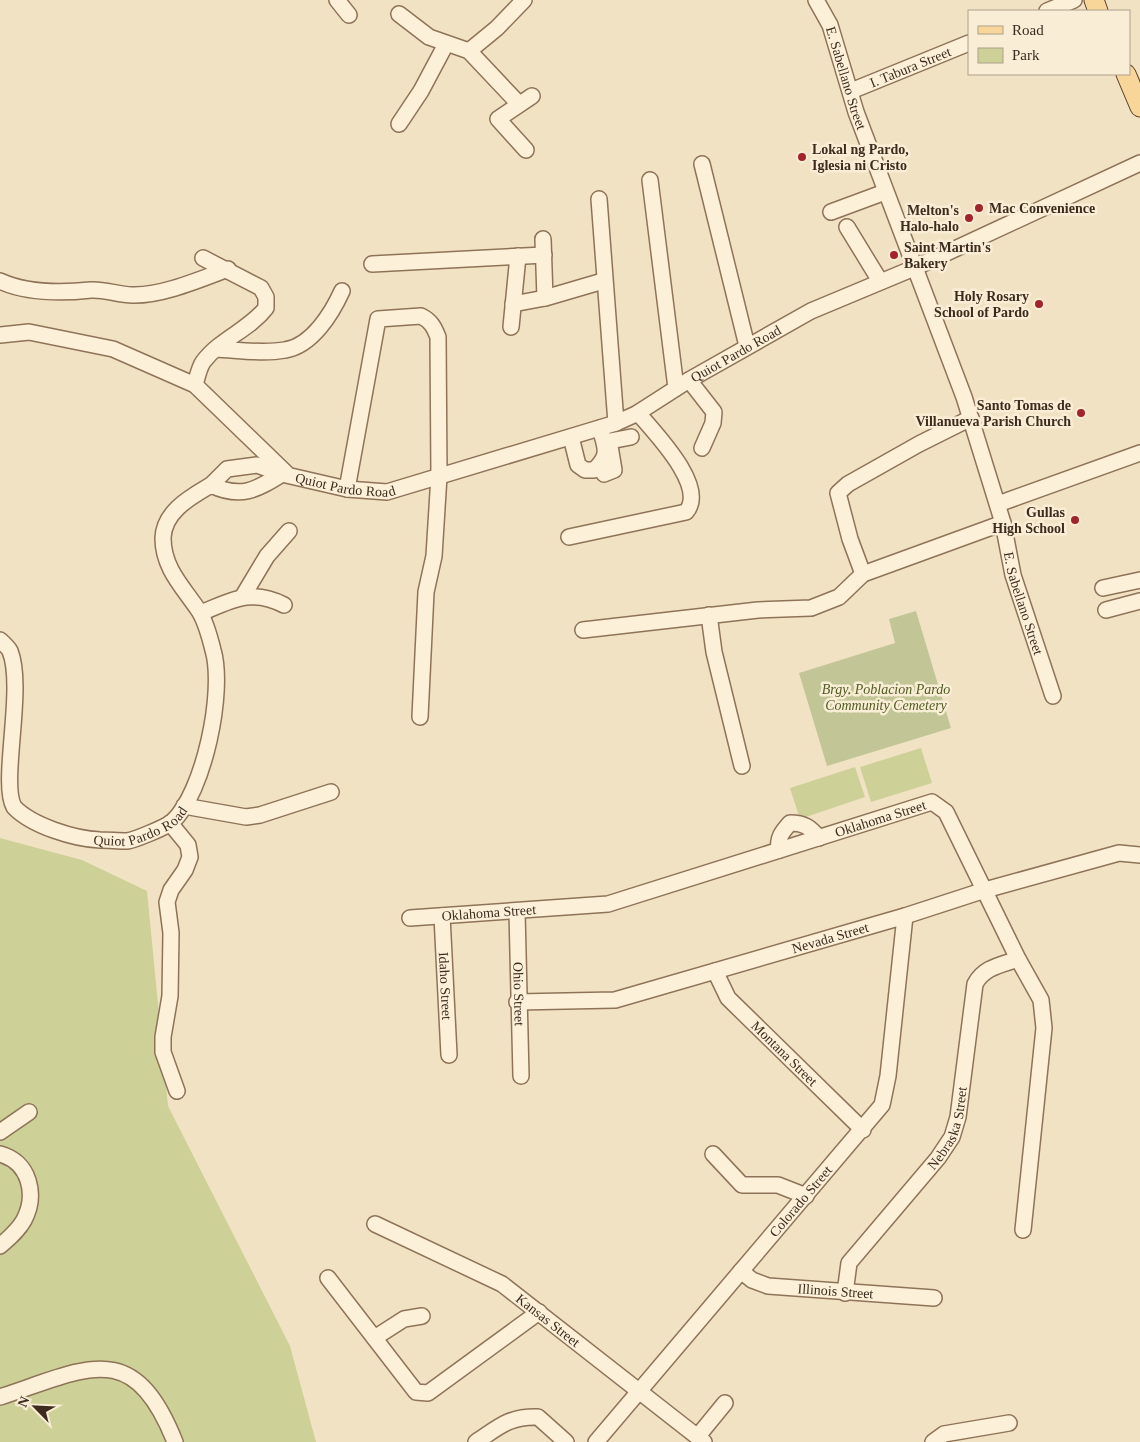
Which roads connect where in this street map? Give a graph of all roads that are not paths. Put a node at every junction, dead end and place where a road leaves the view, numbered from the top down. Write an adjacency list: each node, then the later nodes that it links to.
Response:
1 (337, 0): 7 (street)
2 (524, 0): 10 (street)
3 (816, 0): 12 (street, E. Sabellano Street)
4 (1074, 0): 5 (street)
5 (1049, 10)
6 (399, 14): 9 (street)
7 (349, 15)
8 (968, 43): 12 (street, I. Tabura Street)
9 (446, 44): 10 (street); 14 (street)
10 (469, 51): 15 (street)
11 (1126, 75): 13 (main road)
12 (851, 91): 19 (street, E. Sabellano Street)
13 (1140, 107)
14 (399, 124)
15 (526, 150)
16 (1140, 163): 28 (street, Quiot Pardo Road)
17 (702, 164): 38 (street)
18 (650, 180): 42 (street)
19 (885, 192): 21 (street); 28 (street, E. Sabellano Street)
20 (599, 199): 31 (street)
21 (831, 212)
22 (847, 227): 32 (street)
23 (543, 239): 24 (street)
24 (544, 255): 25 (street); 34 (street)
25 (518, 256): 27 (street); 35 (street)
26 (203, 258): 29 (street)
27 (372, 264)
28 (914, 268): 32 (street, Quiot Pardo Road); 44 (street, E. Sabellano Street)
29 (228, 269): 30 (street); 39 (street)
30 (0, 281)
31 (603, 281): 34 (street); 45 (street)
32 (880, 281): 38 (street, Quiot Pardo Road)
33 (342, 291): 39 (street)
34 (545, 298): 35 (street)
35 (513, 304): 36 (street)
36 (511, 328)
37 (0, 335): 41 (street)
38 (747, 346): 40 (street, Quiot Pardo Road)
39 (216, 349): 41 (street)
40 (690, 380): 42 (street, Quiot Pardo Road); 48 (street)
41 (195, 385): 50 (street)
42 (676, 388): 43 (street, Quiot Pardo Road)
43 (638, 413): 45 (street, Quiot Pardo Road); 58 (street)
44 (971, 418): 55 (street, E. Sabellano Street); 59 (street)
45 (608, 429): 46 (street, Quiot Pardo Road); 46 (street); 47 (street); 51 (street)
46 (571, 437): 52 (street, Quiot Pardo Road)
47 (631, 437)
48 (702, 448)
49 (1140, 453): 55 (street)
50 (285, 474): 53 (street, Quiot Pardo Road); 53 (street); 54 (street, Quiot Pardo Road)
51 (604, 474)
52 (439, 476): 54 (street, Quiot Pardo Road); 54 (street); 71 (street)
53 (211, 485): 66 (street, Quiot Pardo Road)
54 (347, 489)
55 (998, 504): 56 (street, E. Sabellano Street)
56 (1004, 523): 59 (street); 70 (street, E. Sabellano Street)
57 (289, 531): 62 (street)
58 (569, 537)
59 (863, 574): 67 (street)
60 (1140, 580): 61 (street)
61 (1103, 588)
62 (243, 596): 64 (street); 66 (street)
63 (1140, 601): 65 (street)
64 (284, 605)
65 (1106, 610)
66 (201, 613): 74 (street, Quiot Pardo Road)
67 (709, 615): 68 (street); 72 (street)
68 (583, 630)
69 (0, 640): 75 (street, Quiot Pardo Road)
70 (1053, 696)
71 (420, 717)
72 (742, 766)
73 (331, 792): 74 (street)
74 (184, 806): 75 (street, Quiot Pardo Road)
75 (170, 823): 89 (street)
76 (819, 838): 77 (street, Oklahoma Street); 77 (street); 79 (street, Oklahoma Street)
77 (779, 850): 80 (street, Oklahoma Street)
78 (1140, 855): 79 (street, Nevada Street)
79 (985, 890): 82 (street, Nevada Street); 84 (street, Oklahoma Street)
80 (517, 912): 81 (street, Oklahoma Street); 86 (street, Ohio Street)
81 (442, 916): 83 (street, Oklahoma Street); 87 (street, Idaho Street)
82 (905, 916): 85 (street, Nevada Street); 91 (street, Colorado Street)
83 (410, 918)
84 (1018, 959): 97 (street, Oklahoma Street); 101 (street, Nebraska Street)
85 (715, 971): 86 (street, Nevada Street); 91 (street, Montana Street)
86 (517, 1002): 88 (street, Ohio Street)
87 (449, 1055)
88 (520, 1076)
89 (177, 1091)
90 (29, 1112): 92 (street)
91 (863, 1130): 95 (street, Colorado Street)
92 (0, 1132)
93 (0, 1154): 98 (street)
94 (714, 1154): 95 (street)
95 (806, 1196): 99 (street, Colorado Street)
96 (375, 1224): 103 (street, Kansas Street)
97 (1022, 1230)
98 (0, 1246)
99 (741, 1271): 101 (street, Illinois Street); 106 (street, Colorado Street)
100 (328, 1278): 105 (street)
101 (845, 1292): 102 (street, Illinois Street)
102 (934, 1298)
103 (538, 1312): 105 (street); 106 (street, Kansas Street)
104 (422, 1316): 105 (street)
105 (376, 1337)
106 (639, 1391): 110 (street, Kansas Street); 114 (street, Colorado Street)
107 (0, 1396): 111 (street)
108 (725, 1402): 110 (street)
109 (1009, 1423): 115 (street)
110 (701, 1439)
111 (175, 1442)
112 (476, 1442): 113 (street)
113 (566, 1442)
114 (596, 1442)
115 (933, 1442)

